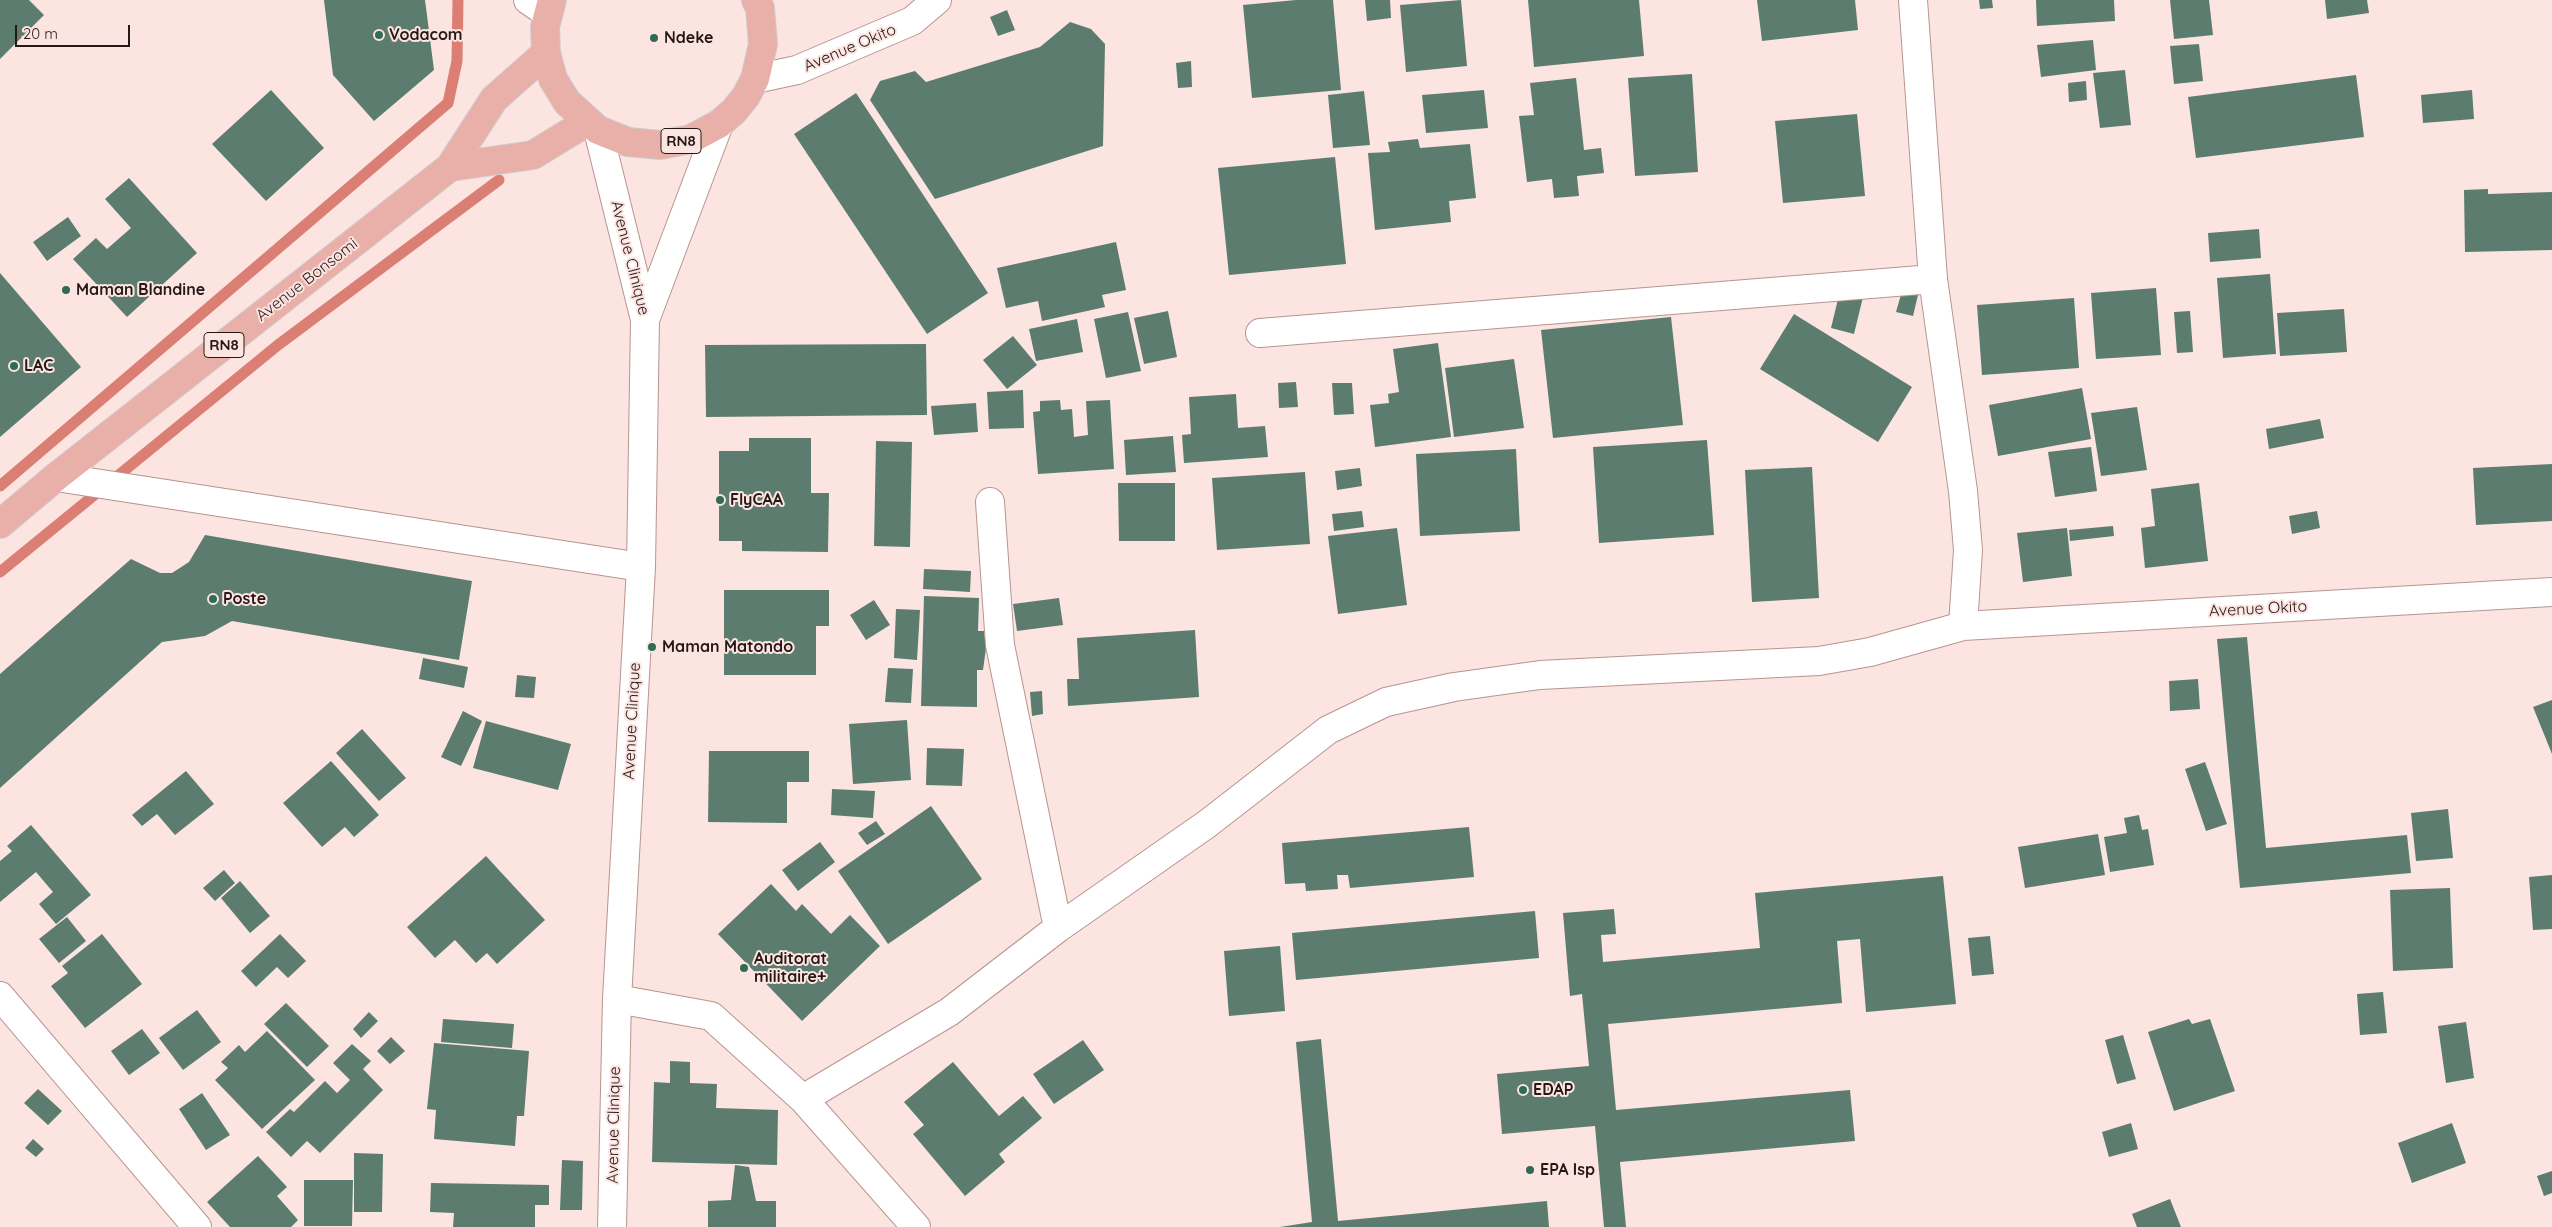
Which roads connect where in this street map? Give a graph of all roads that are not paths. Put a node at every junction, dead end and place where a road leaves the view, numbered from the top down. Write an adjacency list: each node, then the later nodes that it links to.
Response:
1 (756, 0): 6 (main road, RN8)
2 (937, 0): 6 (street, Avenue Okito)
3 (1913, 0): 10 (street)
4 (543, 4): 5 (main road, RN8)
5 (546, 53): 8 (main road, RN8); 9 (main road, Avenue Bonsomi / RN8)
6 (755, 79): 7 (main road, RN8)
7 (719, 124): 8 (main road, RN8); 11 (street)
8 (592, 126): 9 (main road, Avenue Bonsomi / RN8); 11 (street, Avenue Clinique)
9 (450, 168): 13 (main road, Avenue Bonsomi / RN8)
10 (1933, 279): 12 (street); 18 (street)
11 (645, 320): 16 (street, Avenue Clinique)
12 (1260, 333)
13 (56, 477): 15 (main road, Avenue Bonsomi / RN8); 16 (street)
14 (990, 502): 19 (street)
15 (0, 524)
16 (641, 568): 21 (street, Avenue Clinique)
17 (2552, 592): 18 (street, Avenue Okito)
18 (1963, 626): 19 (street, Avenue Okito)
19 (1058, 928): 22 (street, Avenue Okito)
20 (0, 996): 23 (street)
21 (617, 999): 22 (street); 24 (street, Avenue Clinique)
22 (803, 1099): 25 (street)
23 (197, 1227)
24 (612, 1227)
25 (916, 1227)

